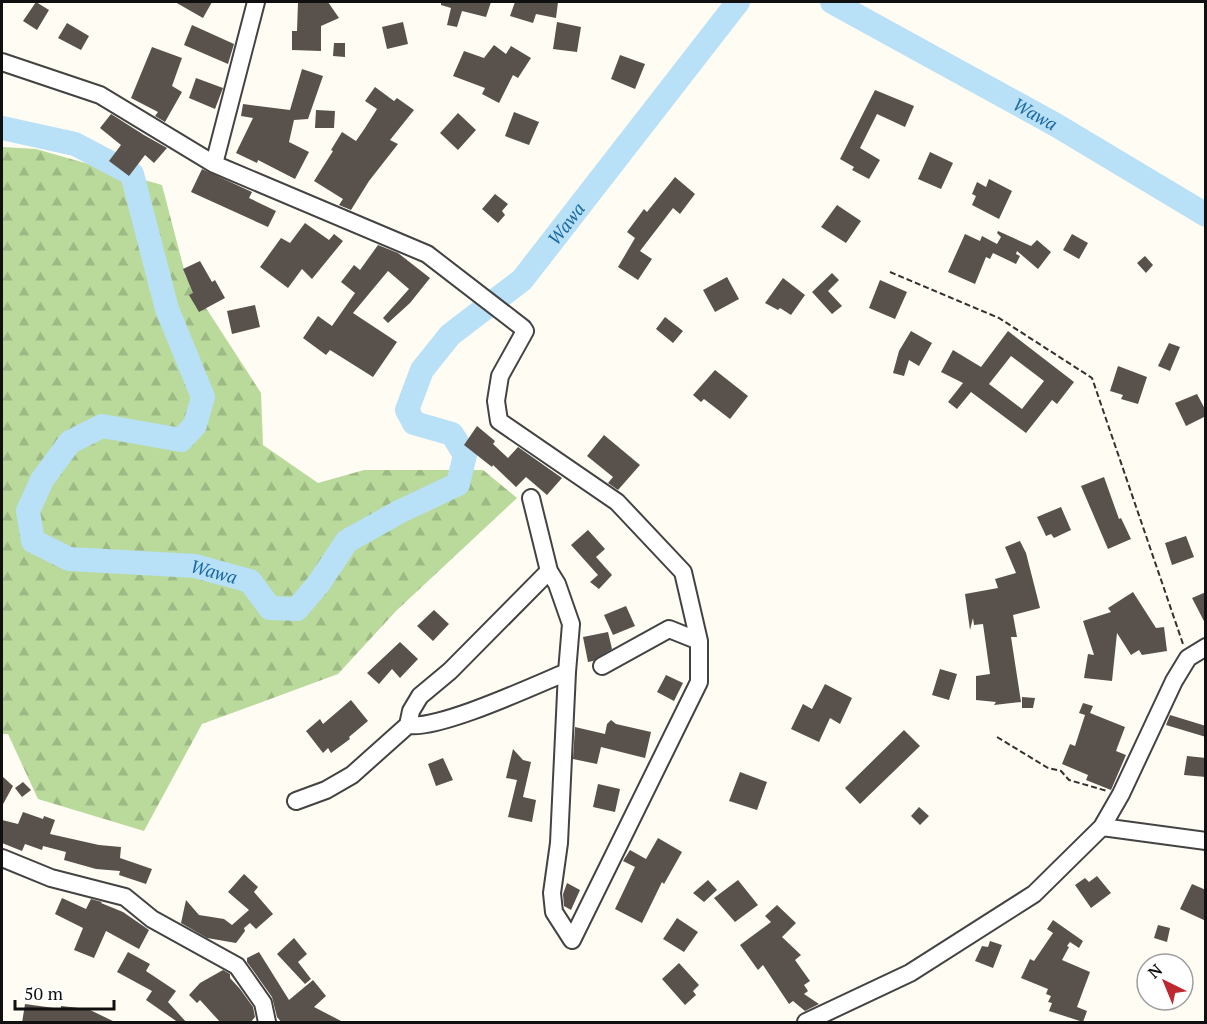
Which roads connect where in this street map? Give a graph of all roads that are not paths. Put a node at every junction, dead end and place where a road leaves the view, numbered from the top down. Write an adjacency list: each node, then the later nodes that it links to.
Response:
1 (256, 2): 3 (street)
2 (2, 62): 3 (street)
3 (214, 164): 6 (street)
4 (531, 498): 5 (street)
5 (549, 571): 9 (street); 10 (street)
6 (699, 641): 8 (street); 9 (street)
7 (1206, 647): 12 (street)
8 (602, 666)
9 (567, 672): 10 (street)
10 (408, 725): 11 (street)
11 (296, 801)
12 (1102, 827): 13 (street); 16 (street)
13 (1206, 841)
14 (2, 858): 15 (street)
15 (267, 1023)
16 (806, 1023)

